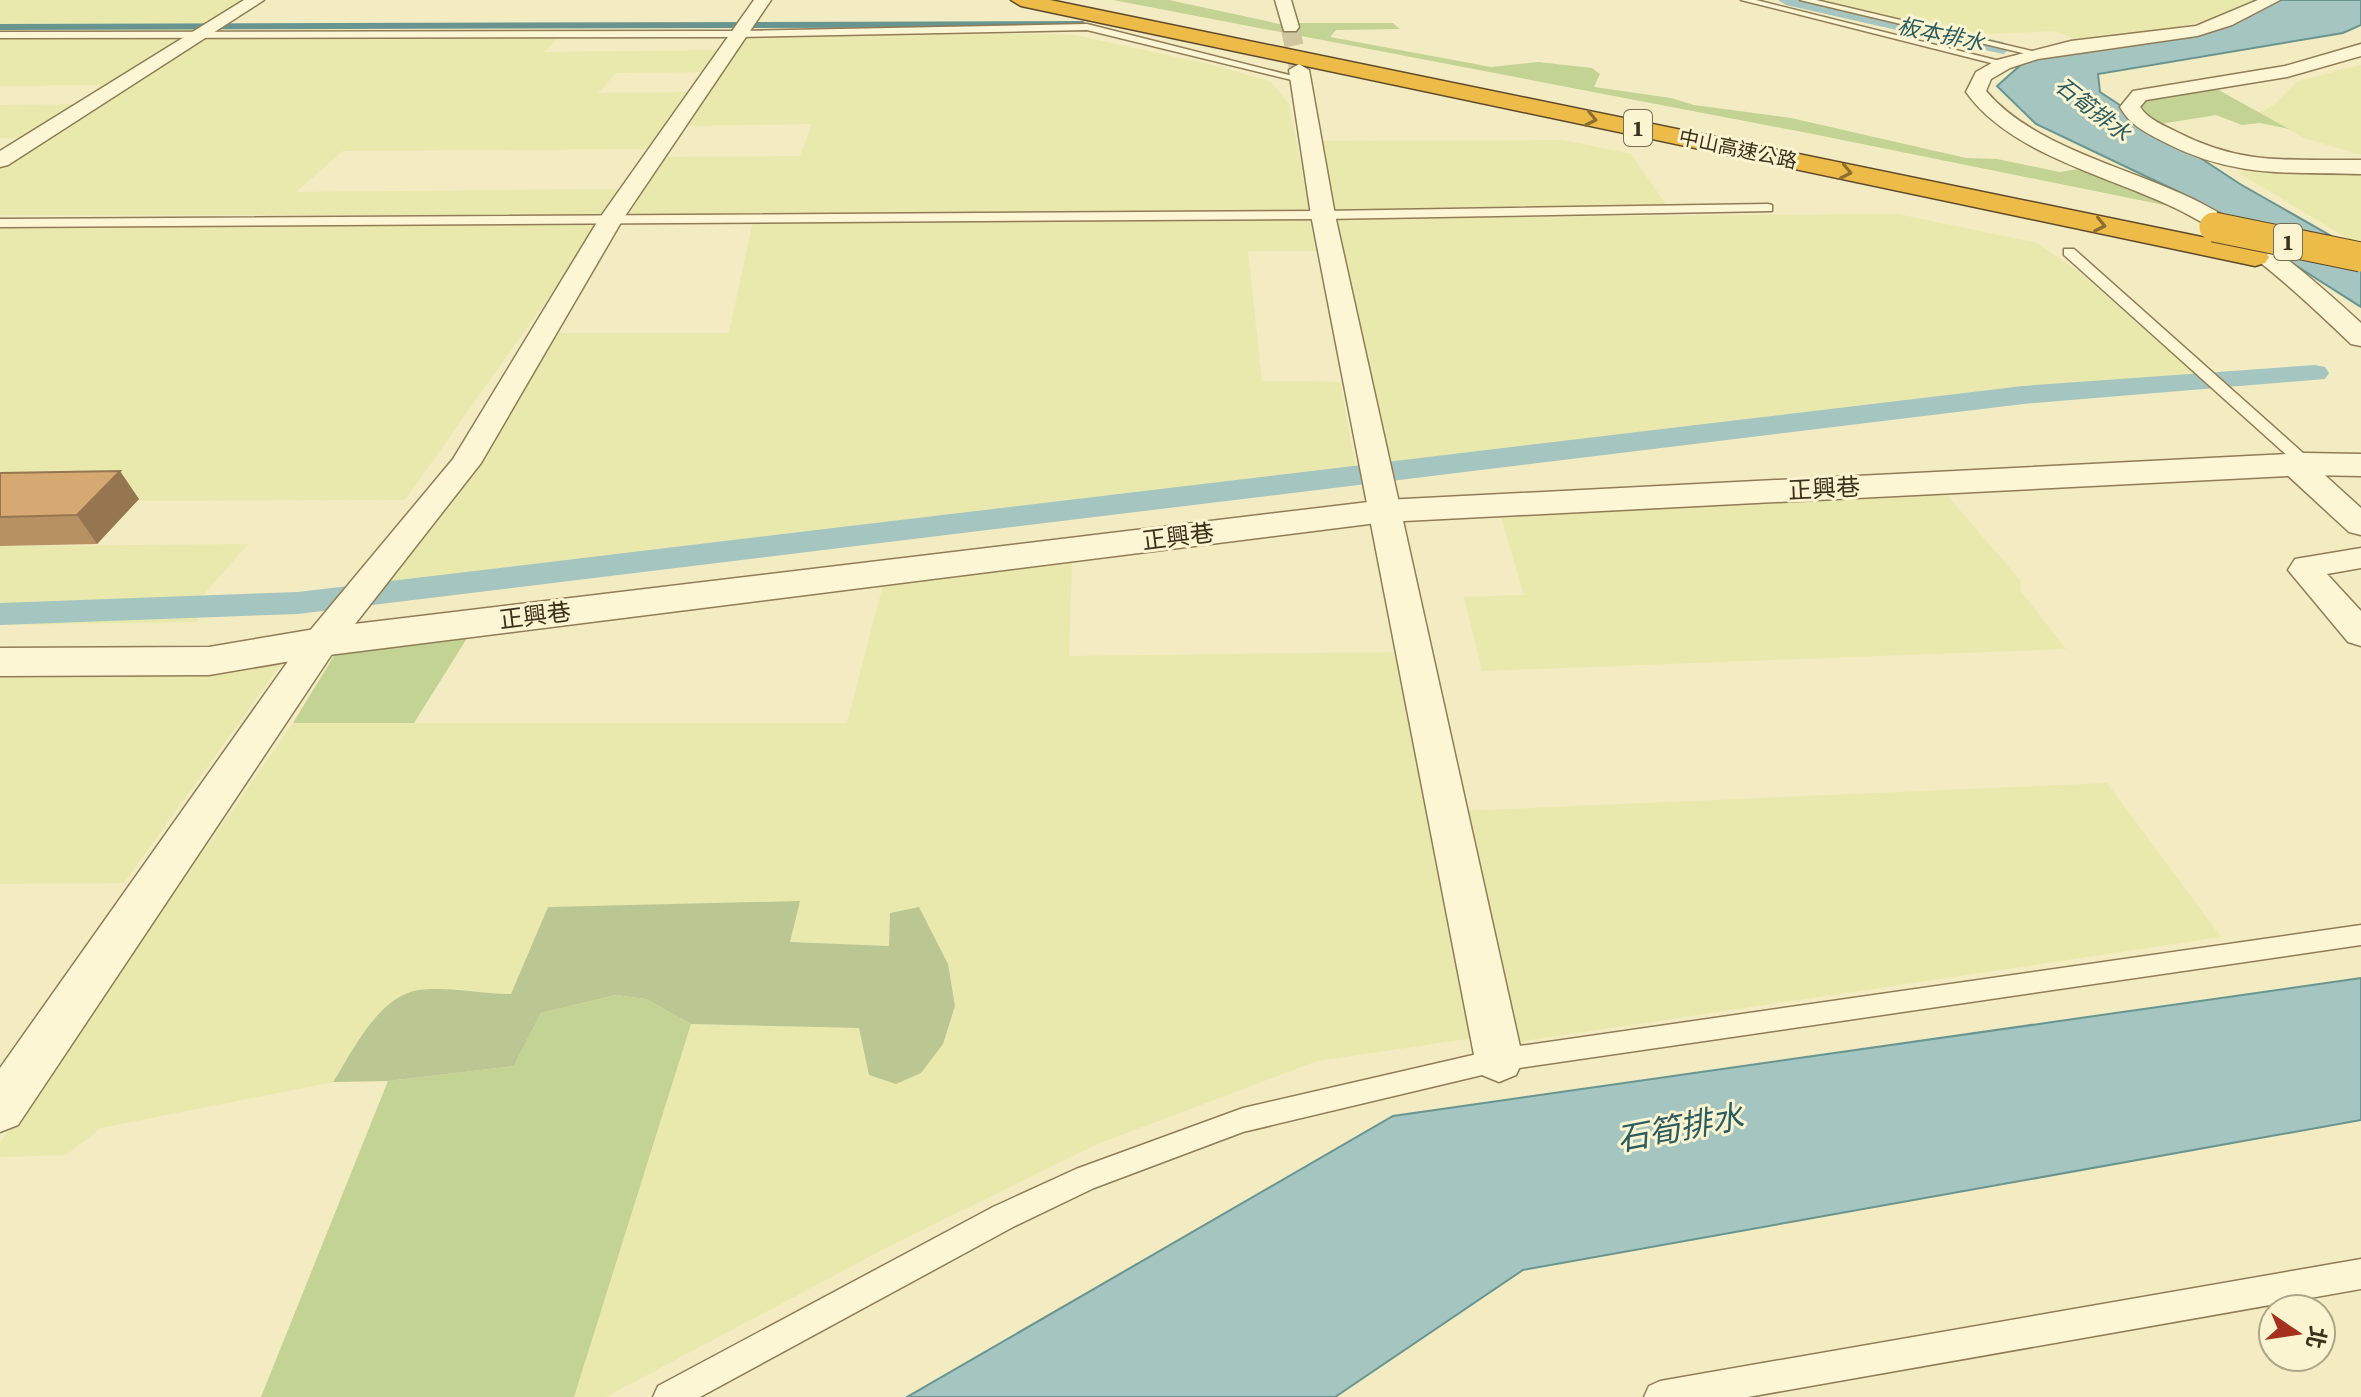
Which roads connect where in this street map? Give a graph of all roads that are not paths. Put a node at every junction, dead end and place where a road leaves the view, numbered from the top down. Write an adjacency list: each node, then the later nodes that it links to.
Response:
1 (256, 0): 12 (street)
2 (763, 0): 10 (street)
3 (1021, 0): 25 (highway, 中山高速公路 / 1, one-way to 25)
4 (1084, 0): 24 (highway, 中山高速公路 / 1, bridge)
5 (1283, 0): 9 (street)
6 (1745, 0): 15 (lane)
7 (1804, 0): 14 (lane)
8 (2272, 0): 14 (street)
9 (1290, 27)
10 (737, 34): 12 (lane); 16 (lane); 21 (street)
11 (0, 35): 12 (lane)
12 (199, 36): 17 (street)
13 (2361, 50): 18 (street)
14 (2035, 53): 15 (street)
15 (2003, 63): 26 (street)
16 (1299, 74): 20 (street)
17 (0, 160)
18 (2361, 167)
19 (1768, 208): 20 (lane)
20 (1323, 215): 21 (lane); 29 (street)
21 (611, 219): 22 (lane); 33 (street)
22 (0, 223)
23 (2069, 252): 27 (lane)
24 (2361, 257)
25 (2361, 279)
26 (2361, 338)
27 (2301, 465): 28 (street, 正興巷); 29 (street, 正興巷); 30 (street)
28 (2361, 465)
29 (1385, 511): 33 (street, 正興巷); 36 (street)
30 (2361, 525)
31 (2361, 558): 32 (street)
32 (2361, 634)
33 (321, 642): 34 (street, 正興巷); 37 (street)
34 (0, 662)
35 (2361, 935): 36 (lane)
36 (1499, 1060): 39 (lane)
37 (0, 1109)
38 (2361, 1274): 40 (lane)
39 (669, 1397)
40 (1660, 1397)

